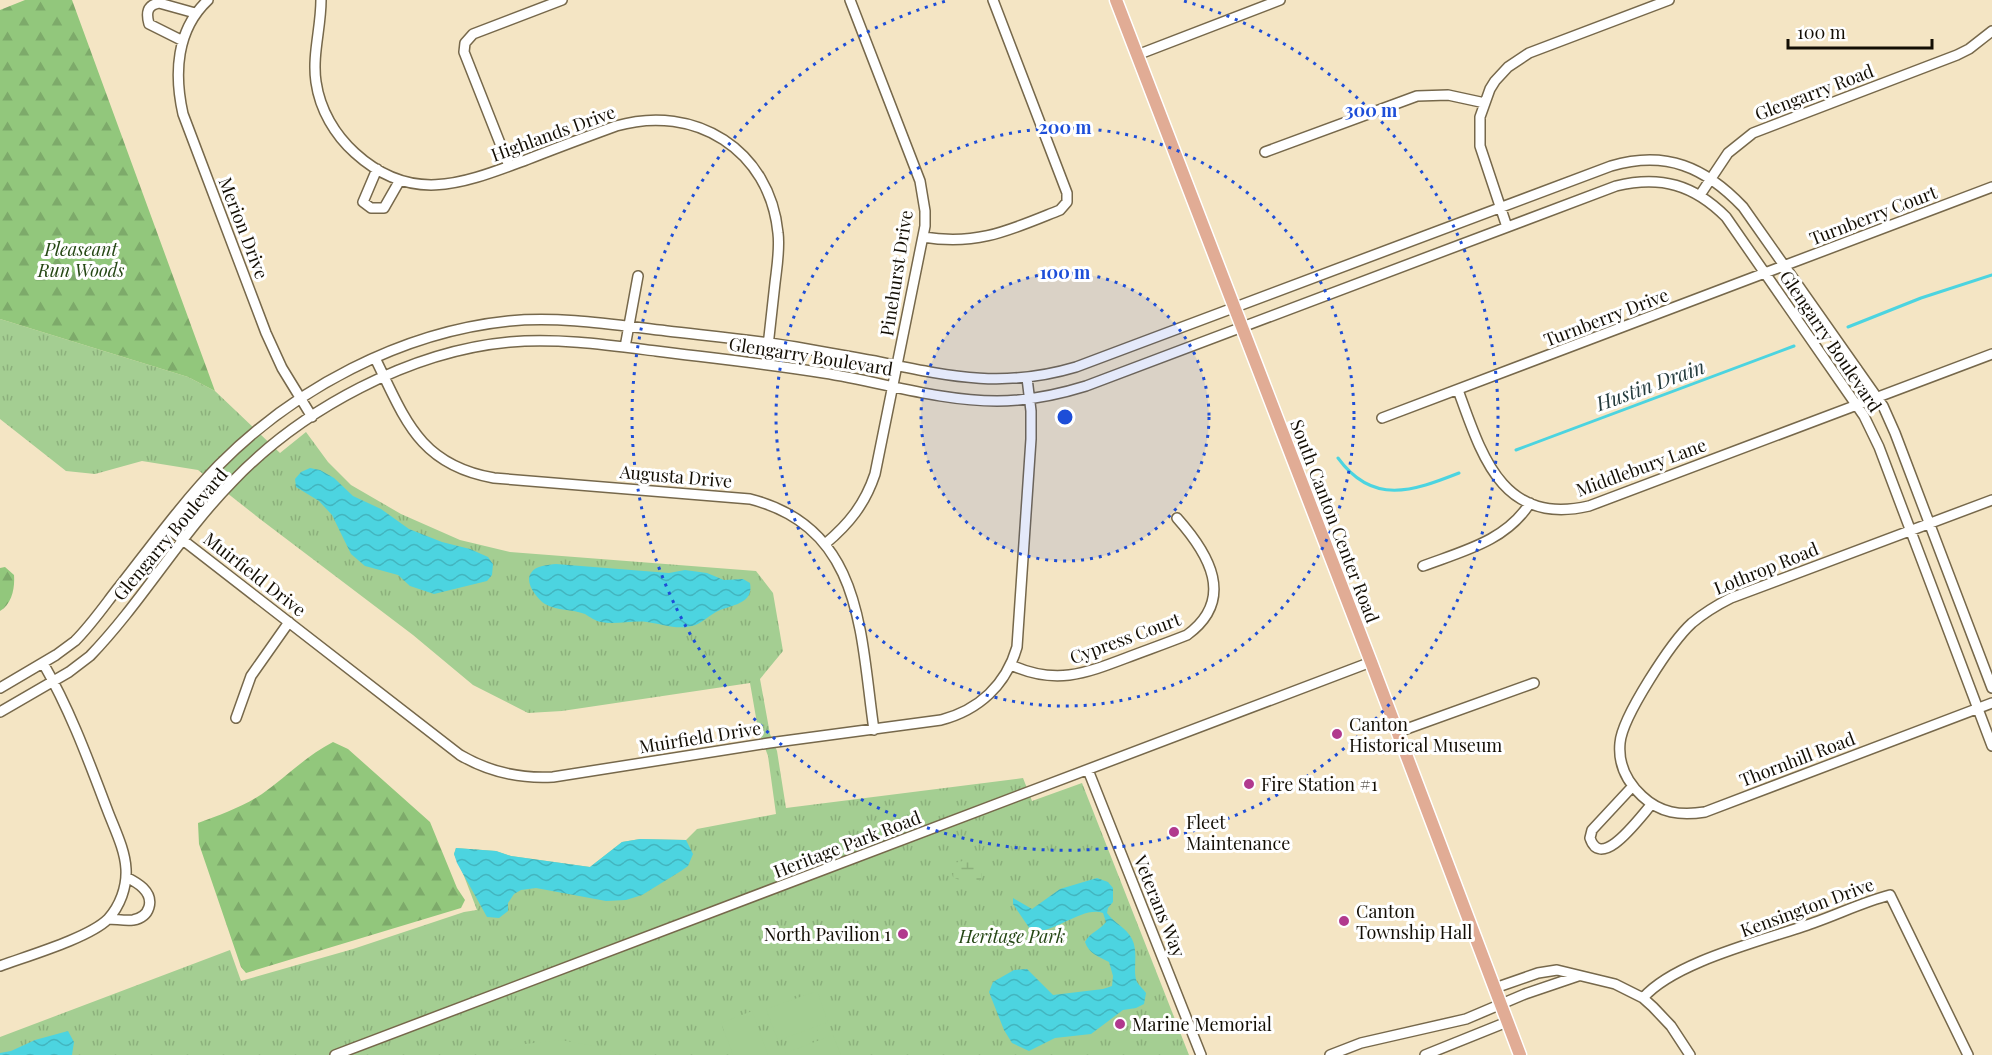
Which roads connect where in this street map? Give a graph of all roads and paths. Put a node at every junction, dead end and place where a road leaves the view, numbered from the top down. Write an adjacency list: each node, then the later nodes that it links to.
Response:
1 (208, 0): 9 (street, Merion Drive)
2 (321, 0): 16 (street, Highlands Drive)
3 (562, 0): 15 (street)
4 (850, 0): 26 (street, Pinehurst Drive)
5 (993, 0): 26 (street)
6 (1116, 0): 12 (main road, South Canton Center Road)
7 (1280, 0): 12 (street)
8 (1669, 0): 13 (street)
9 (195, 13): 11 (street, Merion Drive); 11 (street)
10 (1992, 31): 18 (street, Glengarry Road)
11 (183, 40): 52 (street, Merion Drive)
12 (1137, 55): 33 (main road, South Canton Center Road)
13 (1485, 103): 14 (street); 23 (street)
14 (1265, 152)
15 (509, 166): 19 (street, Highlands Drive); 38 (street, Highlands Drive)
16 (377, 169): 19 (street, Highlands Drive); 19 (street)
17 (1602, 169): 18 (street, Glengarry Boulevard); 21 (street); 23 (street, Glengarry Boulevard)
18 (1711, 177): 22 (street, Glengarry Road); 28 (street, Glengarry Boulevard)
19 (400, 180)
20 (1992, 187): 28 (street, Turnberry Court)
21 (1609, 188): 22 (street, Glengarry Boulevard); 25 (street, Glengarry Boulevard)
22 (1701, 195): 30 (street, Glengarry Boulevard)
23 (1500, 208): 24 (street, Glengarry Boulevard); 25 (street)
24 (1452, 226): 27 (street); 29 (street, Glengarry Boulevard)
25 (1508, 227): 27 (street, Glengarry Boulevard)
26 (923, 237): 44 (street, Pinehurst Drive)
27 (1459, 245): 32 (street, Glengarry Boulevard)
28 (1785, 266): 30 (street, Turnberry Court); 50 (street, Glengarry Boulevard)
29 (1327, 273): 32 (street); 33 (street, Glengarry Boulevard)
30 (1766, 274): 49 (street, Turnberry Drive); 53 (street, Glengarry Boulevard)
31 (638, 276): 35 (street)
32 (1335, 292): 36 (street, Glengarry Boulevard)
33 (1234, 308): 36 (main road, South Canton Center Road); 42 (street, Glengarry Boulevard)
34 (508, 321): 35 (street, Glengarry Boulevard); 37 (street); 41 (street, Glengarry Boulevard)
35 (628, 327): 38 (street, Glengarry Boulevard); 39 (street)
36 (1241, 327): 47 (street, Glengarry Boulevard); 66 (main road, South Canton Center Road)
37 (508, 342): 39 (street, Glengarry Boulevard); 45 (street, Glengarry Boulevard)
38 (769, 343): 43 (street, Highlands Drive); 44 (street, Glengarry Boulevard)
39 (625, 347): 43 (street, Glengarry Boulevard)
40 (1992, 354): 50 (street, Middlebury Lane)
41 (375, 358): 45 (street, Augusta Drive); 52 (street, Glengarry Boulevard)
42 (1099, 359): 46 (street, Glengarry Boulevard); 47 (street)
43 (766, 364): 48 (street, Glengarry Boulevard)
44 (897, 366): 46 (street, Glengarry Boulevard); 48 (street, Pinehurst Drive)
45 (384, 376): 54 (street, Glengarry Boulevard); 63 (street, Augusta Drive)
46 (1027, 378): 51 (street, Muirfield Drive)
47 (1106, 378): 51 (street, Glengarry Boulevard)
48 (893, 386): 51 (street, Glengarry Boulevard); 63 (street, Pinehurst Drive)
49 (1458, 390): 55 (street, Turnberry Drive); 57 (street, Middlebury Lane)
50 (1877, 397): 53 (street, Middlebury Lane); 59 (street, Glengarry Boulevard)
51 (1029, 398): 68 (street, Muirfield Drive)
52 (301, 399): 54 (street, Merion Drive); 60 (street, Glengarry Boulevard)
53 (1857, 405): 57 (street, Middlebury Lane); 61 (street, Glengarry Boulevard)
54 (312, 417): 62 (street, Glengarry Boulevard)
55 (1382, 418)
56 (1992, 500): 59 (street, Lothrop Road)
57 (1530, 503): 64 (street)
58 (1177, 518): 68 (street, Cypress Court)
59 (1930, 523): 61 (street, Lothrop Road); 72 (street, Glengarry Boulevard)
60 (166, 526): 62 (street, Muirfield Drive); 67 (street, Glengarry Boulevard)
61 (1910, 531): 74 (street, Glengarry Boulevard); 81 (street, Lothrop Road)
62 (183, 540): 65 (street, Muirfield Drive); 69 (street, Glengarry Boulevard)
63 (825, 544): 77 (street, Augusta Drive)
64 (1423, 566)
65 (289, 622): 76 (street); 77 (street, Muirfield Drive)
66 (1371, 662): 78 (main road, South Canton Center Road); 80 (street, Heritage Park Road)
67 (44, 663): 69 (street); 71 (street, Glengarry Boulevard)
68 (1011, 665): 77 (street, Muirfield Drive)
69 (54, 681): 75 (street, Glengarry Boulevard); 83 (street)
70 (1534, 683): 78 (street)
71 (0, 688)
72 (1992, 688)
73 (1992, 703): 74 (street, Thornhill Road)
74 (1977, 708): 79 (street, Glengarry Boulevard); 82 (street, Thornhill Road)
75 (0, 712)
76 (236, 718)
77 (874, 730)
78 (1398, 732): 87 (main road, South Canton Center Road)
79 (1992, 746)
80 (1088, 770): 91 (street, Heritage Park Road); 92 (street, Veterans Way)
81 (1632, 787): 82 (street, Thornhill Road); 82 (street)
82 (1651, 805)
83 (126, 877): 84 (street); 84 (street)
84 (108, 919): 85 (street)
85 (0, 966)
86 (1578, 976): 87 (street); 88 (street); 89 (street)
87 (1495, 988): 89 (main road, South Canton Center Road)
88 (1643, 998): 96 (street); 97 (street, Kensington Drive)
89 (1501, 1004): 90 (main road, South Canton Center Road); 93 (street)
90 (1507, 1022): 94 (street); 95 (main road, South Canton Center Road)
91 (335, 1055)
92 (1201, 1055)
93 (1330, 1055)
94 (1425, 1055)
95 (1520, 1055)
96 (1690, 1055)
97 (1968, 1055)

